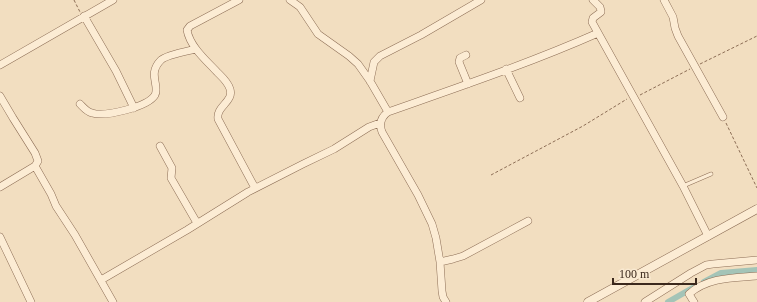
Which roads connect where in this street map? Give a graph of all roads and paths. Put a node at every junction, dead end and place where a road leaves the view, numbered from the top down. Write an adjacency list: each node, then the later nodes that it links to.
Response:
1 (74, 0): 9 (path)
2 (112, 0): 9 (street)
3 (239, 0): 12 (street)
4 (290, 0): 8 (street)
5 (481, 0): 17 (street)
6 (593, 0): 10 (street)
7 (664, 0): 15 (street)
8 (300, 2): 17 (street)
9 (84, 16): 14 (street); 23 (street)
10 (598, 33): 16 (street); 20 (street)
11 (757, 36): 15 (path)
12 (196, 49): 23 (street); 33 (street)
13 (466, 55): 18 (street)
14 (0, 65)
15 (696, 66): 20 (path); 25 (street)
16 (506, 69): 18 (street); 21 (street)
17 (370, 81): 24 (street)
18 (468, 84): 24 (street)
19 (0, 96): 28 (street)
20 (634, 97): 30 (path); 31 (street)
21 (520, 98)
22 (80, 104): 23 (street)
23 (134, 108)
24 (388, 112): 26 (street)
25 (723, 117): 34 (path)
26 (380, 123): 33 (street); 41 (street)
27 (160, 146): 37 (street)
28 (35, 166): 32 (street); 43 (street)
29 (711, 174): 31 (lane)
30 (491, 175)
31 (683, 186): 38 (street)
32 (0, 187)
33 (255, 188): 37 (street)
34 (757, 188)
35 (757, 209): 38 (street)
36 (528, 221): 41 (street)
37 (197, 223): 43 (street)
38 (708, 236): 47 (street)
39 (0, 237): 44 (street)
40 (757, 260): 48 (street)
41 (440, 262): 46 (street)
42 (757, 276): 49 (street)
43 (101, 280): 45 (street)
44 (31, 302)
45 (113, 302)
46 (446, 302)
47 (588, 302)
48 (645, 302)
49 (694, 302)

